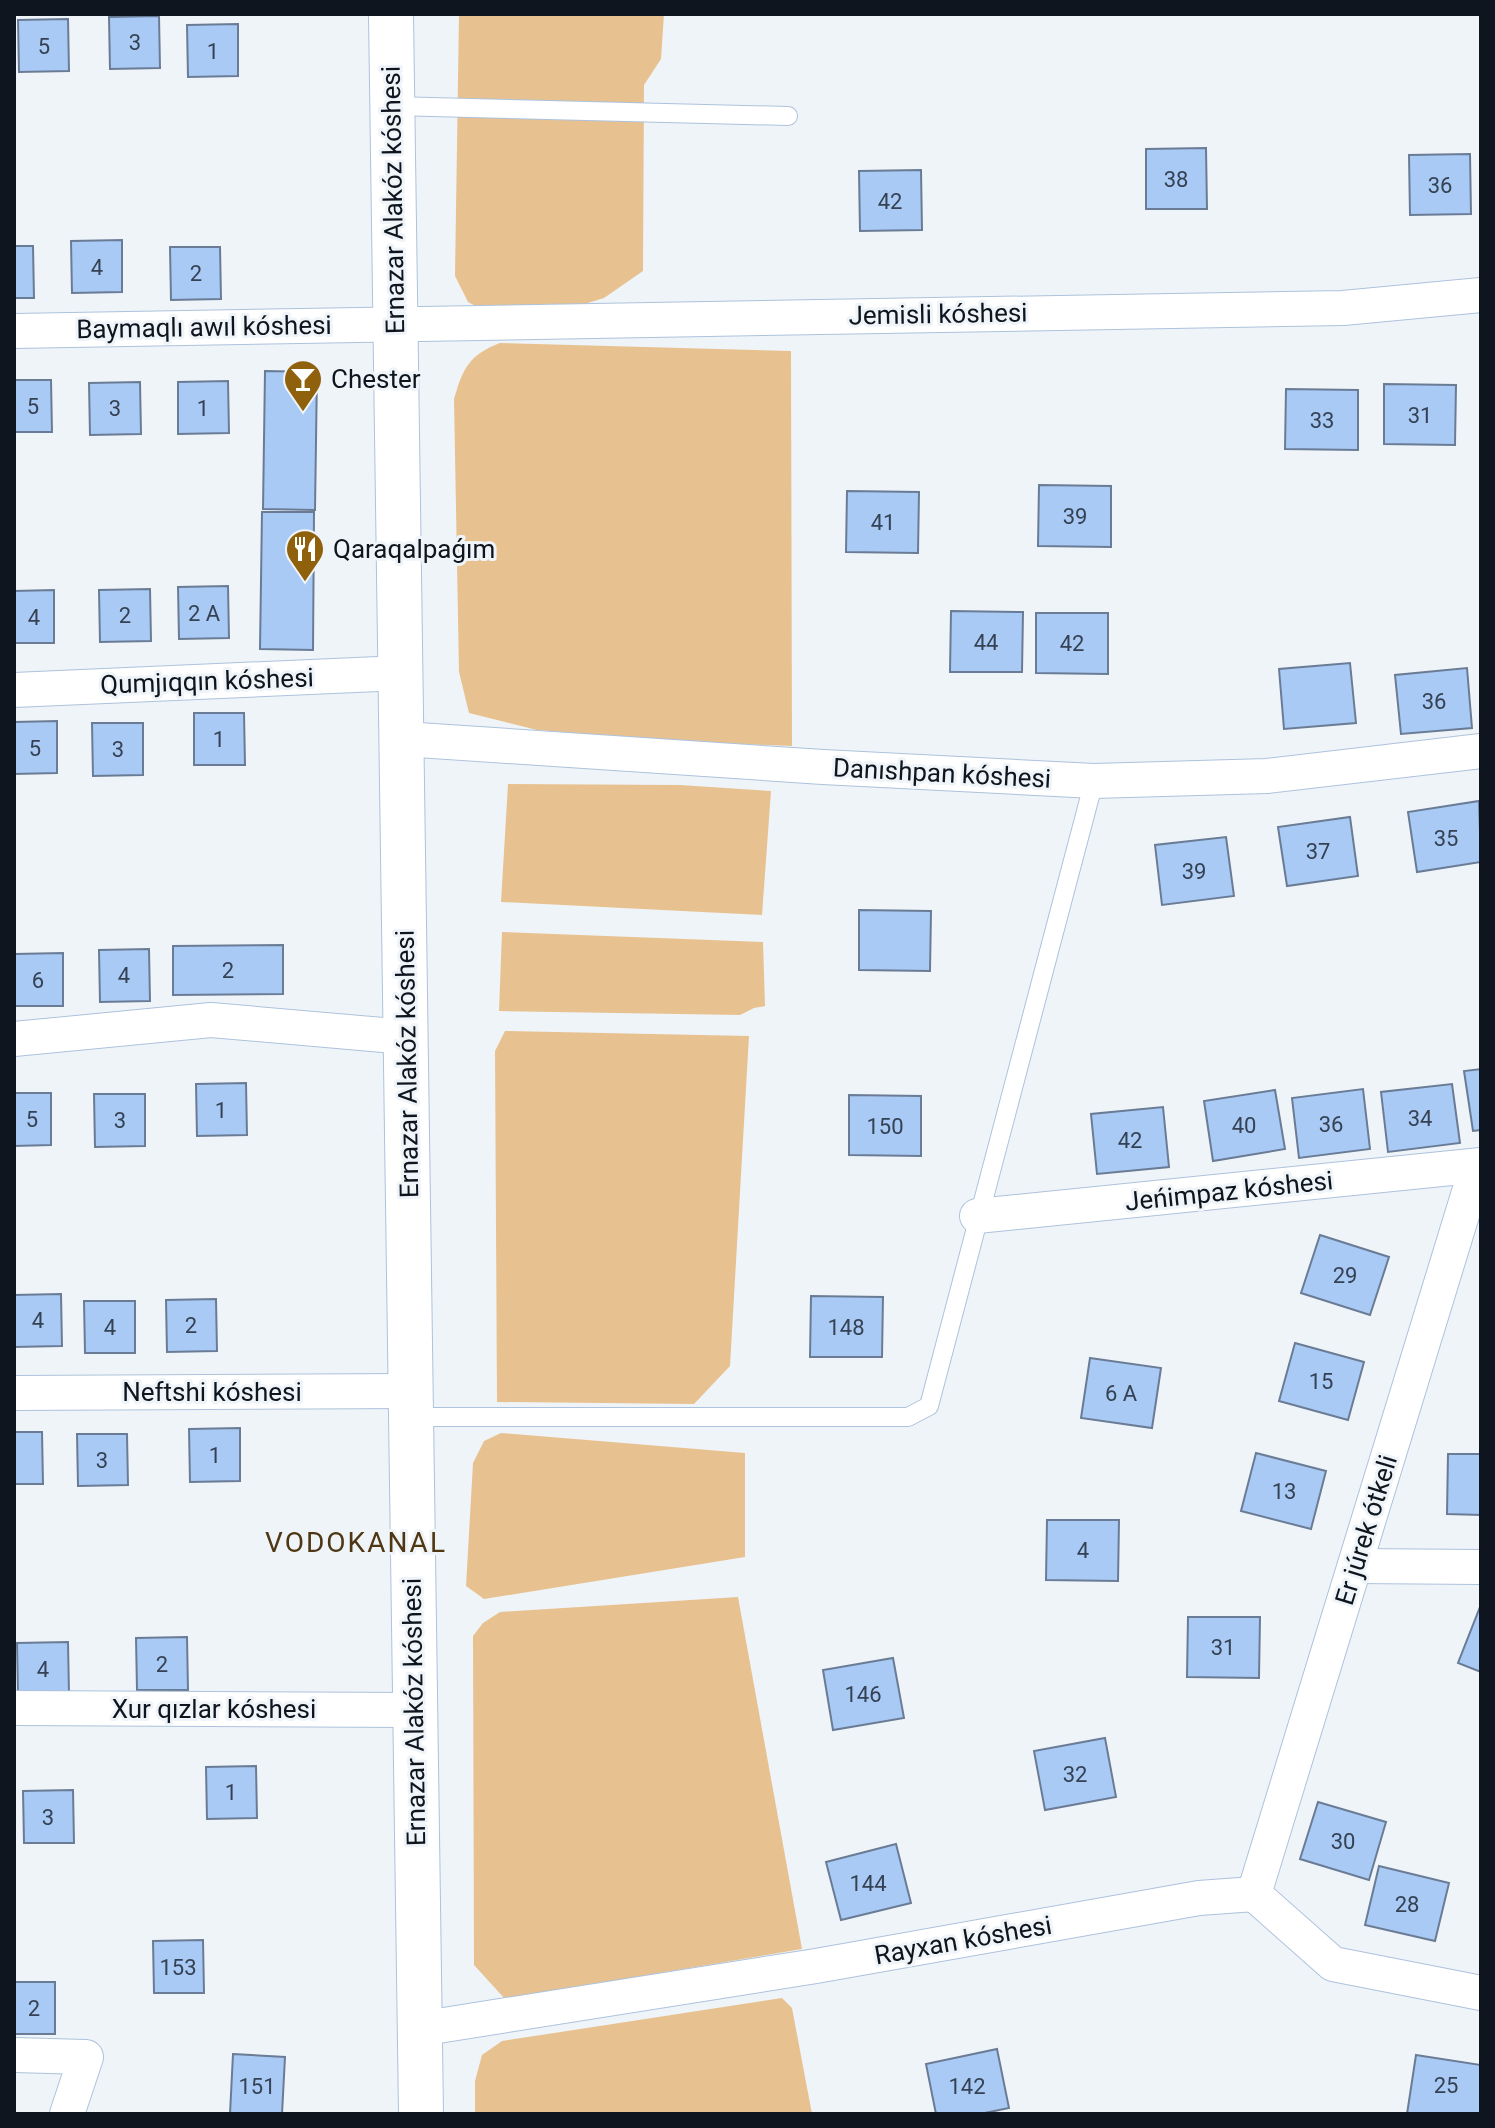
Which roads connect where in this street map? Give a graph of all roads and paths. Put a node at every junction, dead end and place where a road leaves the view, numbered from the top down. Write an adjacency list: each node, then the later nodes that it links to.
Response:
1 (391, 14): 2 (main road, Ernazar Alakóz kóshesi)
2 (392, 106): 3 (lane); 5 (main road, Ernazar Alakóz kóshesi)
3 (788, 116)
4 (1481, 295): 5 (street, Jemisli kóshesi)
5 (395, 323): 6 (street, Baymaqlı awıl kóshesi); 7 (main road, Ernazar Alakóz kóshesi)
6 (14, 331)
7 (401, 673): 8 (street, Qumjıqqın kóshesi); 9 (main road, Ernazar Alakóz kóshesi)
8 (14, 690)
9 (403, 739): 11 (street, Danıshpan kóshesi); 12 (main road, Ernazar Alakóz kóshesi)
10 (1481, 751): 11 (street, Danıshpan kóshesi)
11 (1094, 781): 15 (lane)
12 (406, 1037): 13 (street); 17 (main road, Ernazar Alakóz kóshesi)
13 (14, 1039)
14 (1479, 1166): 15 (street, Jeńimpaz kóshesi); 18 (street, Er júrek ótkeli)
15 (977, 1216): 17 (lane)
16 (14, 1393): 17 (street, Neftshi kóshesi)
17 (410, 1404): 21 (main road, Ernazar Alakóz kóshesi)
18 (1355, 1566): 19 (street); 22 (street, Er júrek ótkeli)
19 (1481, 1567)
20 (14, 1708): 21 (street, Xur qızlar kóshesi)
21 (414, 1710): 24 (main road, Ernazar Alakóz kóshesi)
22 (1254, 1894): 23 (street); 24 (street, Rayxan kóshesi)
23 (1481, 1993)
24 (419, 2029): 27 (main road, Ernazar Alakóz kóshesi)
25 (14, 2055): 26 (street)
26 (67, 2114)
27 (421, 2114)

